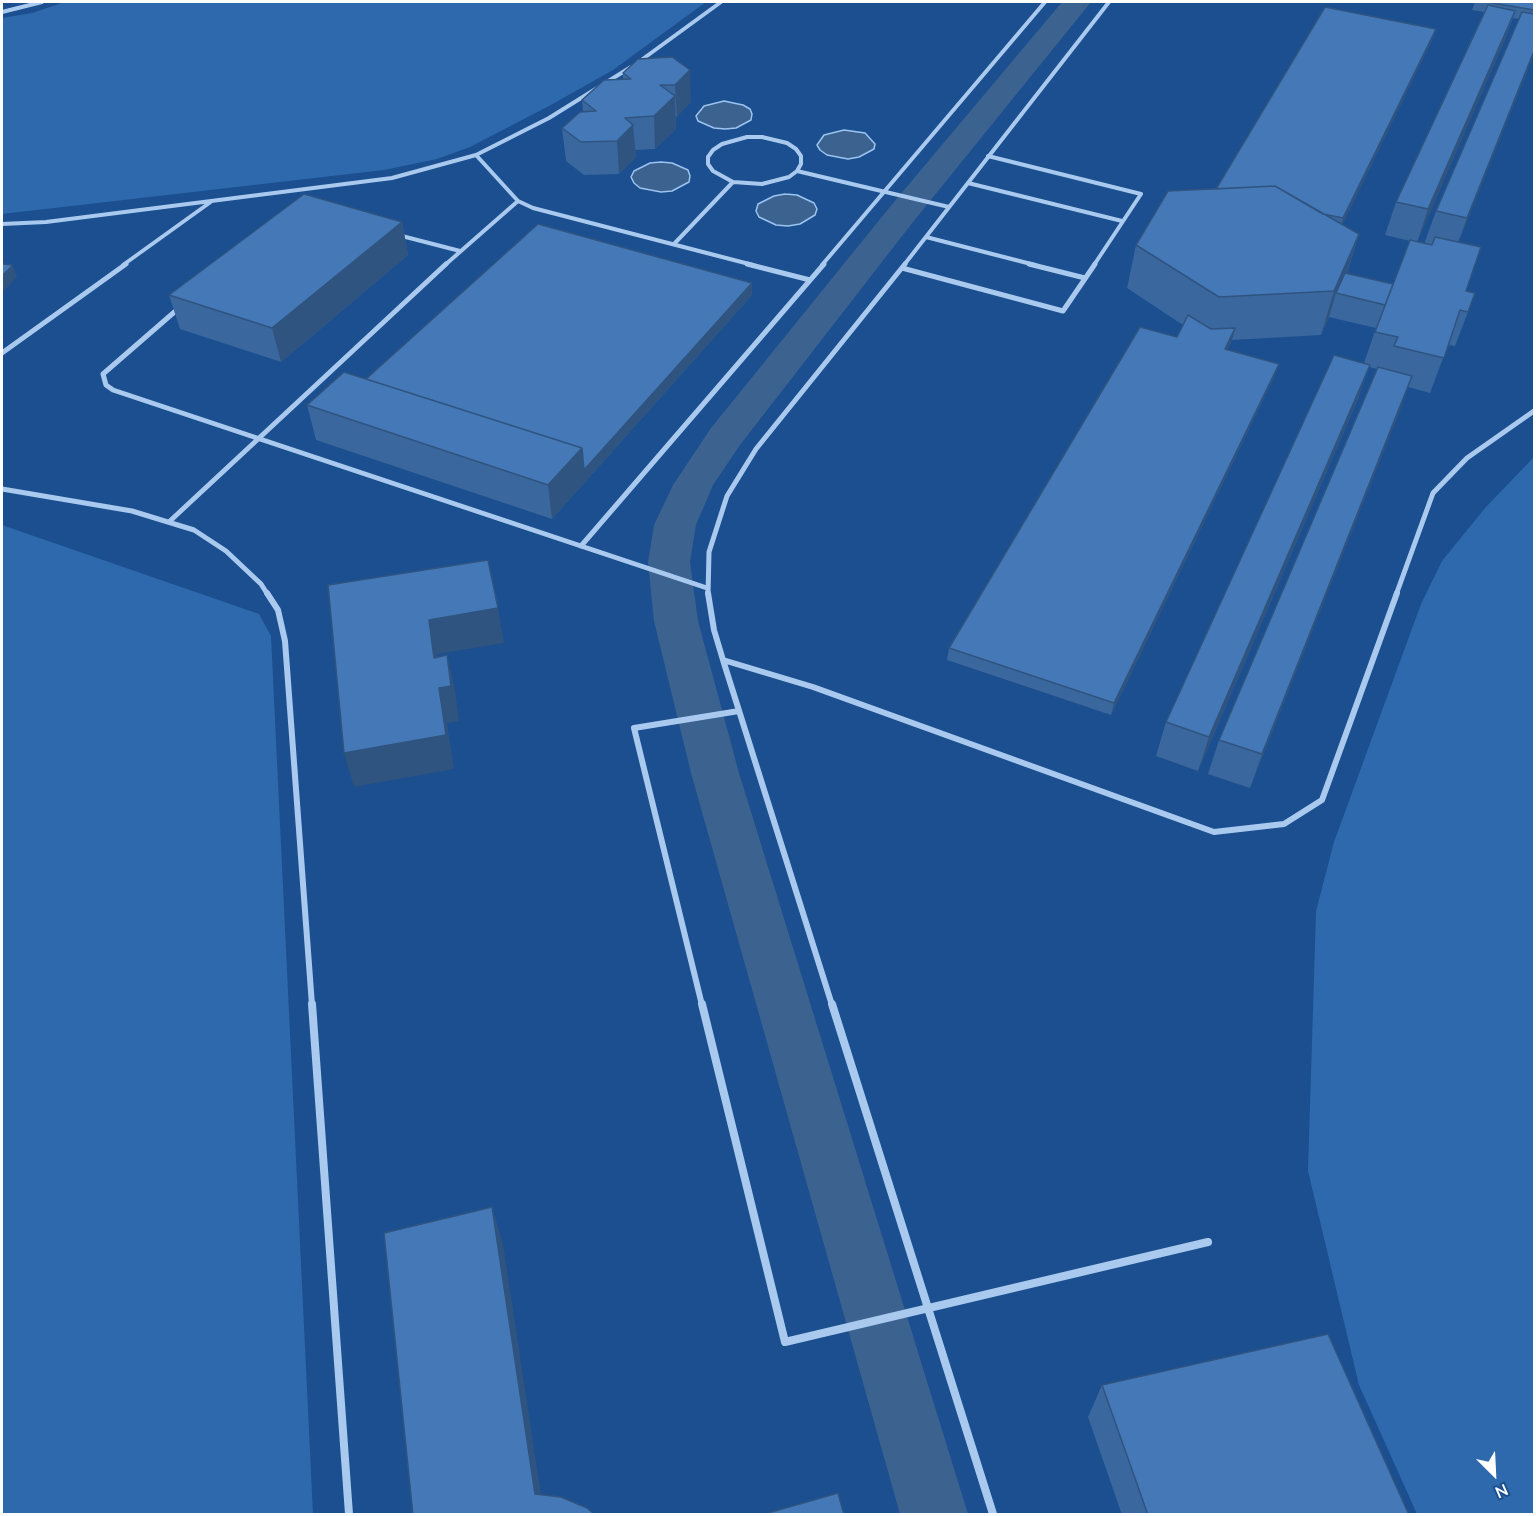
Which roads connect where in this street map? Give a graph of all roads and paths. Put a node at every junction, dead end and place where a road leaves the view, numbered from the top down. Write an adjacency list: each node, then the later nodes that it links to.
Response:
1 (42, 2): 5 (street)
2 (721, 2): 6 (street)
3 (1045, 2): 11 (street)
4 (1109, 2): 7 (street)
5 (2, 12)
6 (476, 155): 12 (street); 13 (street)
7 (988, 156): 10 (street); 15 (street)
8 (797, 171): 9 (street); 9 (street); 11 (street)
9 (733, 182): 19 (street)
10 (968, 183): 14 (street); 15 (street)
11 (887, 190): 14 (street); 23 (street)
12 (212, 200): 16 (street); 25 (street)
13 (518, 201): 19 (street); 20 (street)
14 (949, 207): 18 (street)
15 (1122, 221): 22 (street)
16 (2, 224)
17 (392, 233): 20 (street)
18 (926, 237): 21 (street); 22 (street)
19 (674, 244): 23 (street)
20 (460, 251): 27 (street)
21 (902, 268): 22 (street); 31 (street)
22 (1084, 279)
23 (810, 280): 30 (street)
24 (184, 303): 27 (street)
25 (2, 353)
26 (1534, 411): 32 (street)
27 (257, 438): 29 (street); 30 (street)
28 (2, 489): 29 (street)
29 (170, 521): 36 (street)
30 (581, 546): 31 (street)
31 (707, 588): 32 (street)
32 (723, 660): 33 (street)
33 (740, 711): 35 (street); 35 (street)
34 (1208, 1242): 35 (street)
35 (928, 1309): 37 (street)
36 (349, 1515)
37 (993, 1515)

